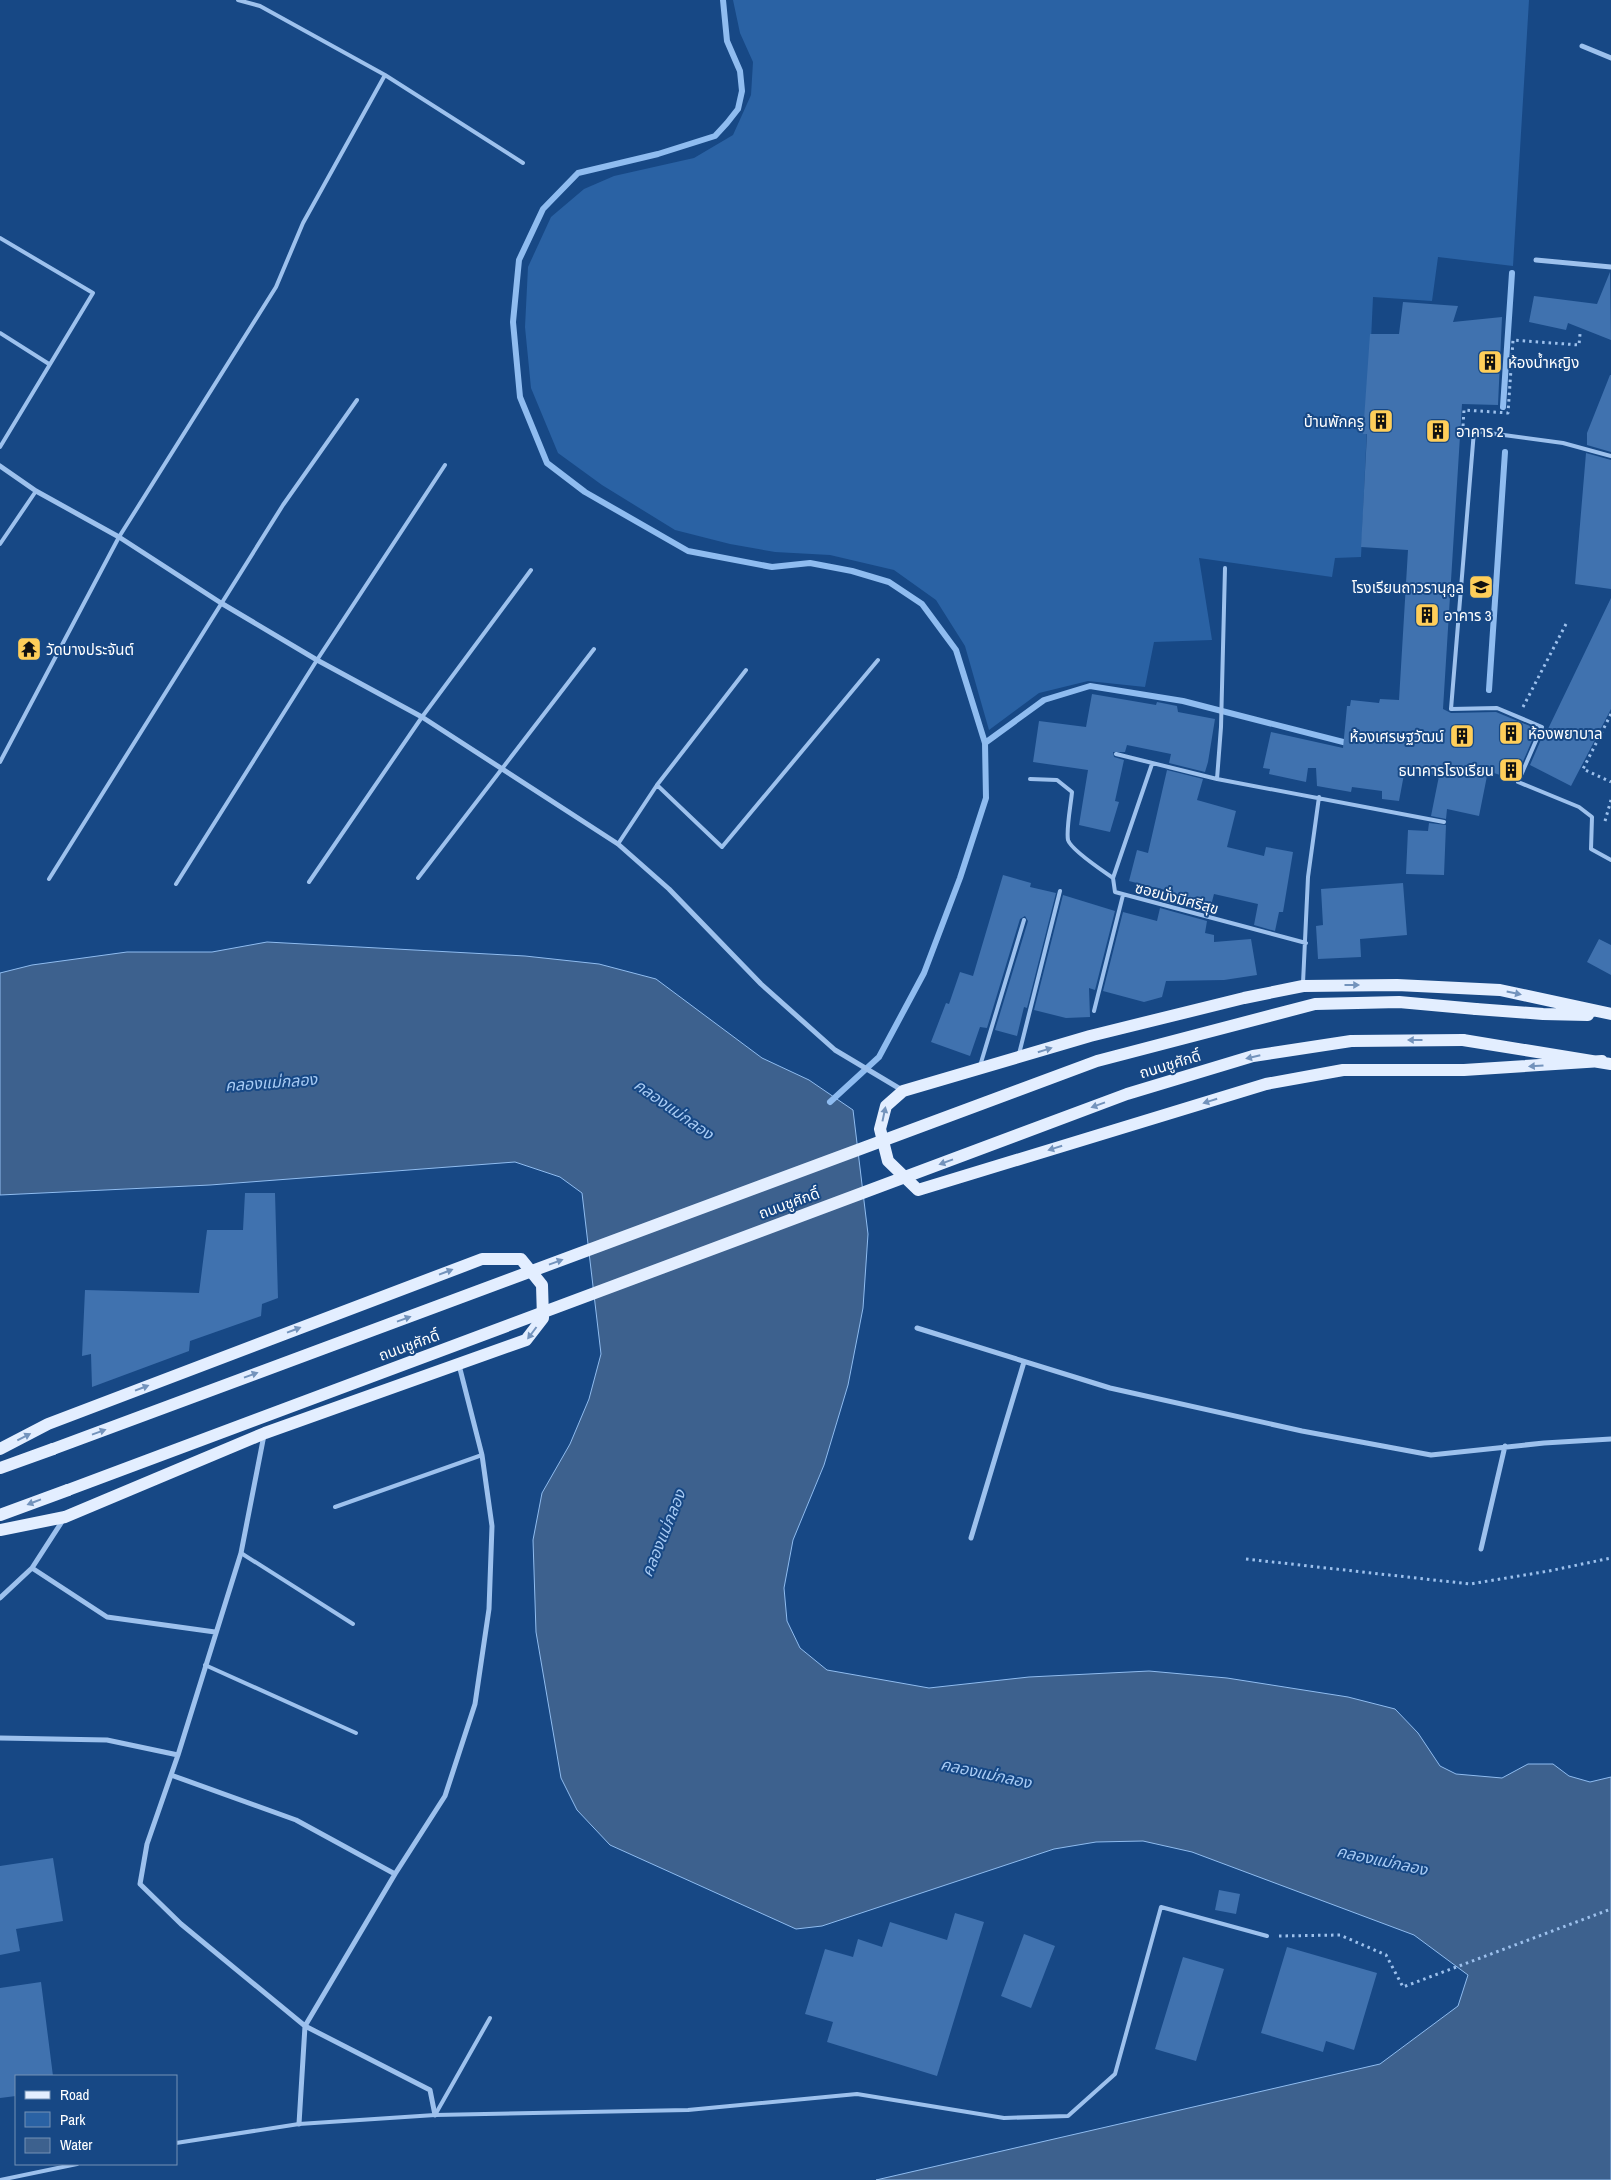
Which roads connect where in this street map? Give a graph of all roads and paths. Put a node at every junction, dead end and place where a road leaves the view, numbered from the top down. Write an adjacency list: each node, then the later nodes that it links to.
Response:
1 (238, 0): 4 (lane)
2 (1582, 46): 3 (street)
3 (1611, 58)
4 (385, 75): 5 (lane); 19 (lane)
5 (523, 163)
6 (0, 238): 11 (lane)
7 (1536, 260): 8 (street)
8 (1611, 267)
9 (0, 333): 11 (lane)
10 (1580, 334): 13 (path)
11 (49, 364): 14 (lane)
12 (357, 400): 23 (lane)
13 (1463, 429)
14 (0, 447)
15 (1611, 456): 30 (lane)
16 (445, 464): 26 (lane)
17 (0, 466): 18 (street)
18 (36, 491): 19 (street); 20 (lane)
19 (119, 537): 23 (street); 33 (lane)
20 (0, 544)
21 (1225, 568): 37 (lane)
22 (531, 570): 31 (lane)
23 (221, 603): 26 (street); 46 (lane)
24 (1568, 622): 30 (path)
25 (594, 649): 35 (lane)
26 (317, 660): 31 (street); 48 (lane)
27 (878, 660): 39 (lane)
28 (746, 670): 39 (lane)
29 (1611, 714): 38 (path)
30 (1518, 716): 43 (lane)
31 (422, 717): 35 (street); 47 (lane)
32 (1116, 754): 34 (lane)
33 (0, 762)
34 (1152, 764): 37 (lane); 45 (lane)
35 (501, 769): 42 (street); 44 (lane)
36 (1030, 779): 45 (lane)
37 (1217, 779): 40 (lane)
38 (1611, 782)
39 (656, 785): 42 (lane)
40 (1319, 797): 41 (lane); 52 (lane)
41 (1444, 822)
42 (618, 844): 59 (street)
43 (1611, 860)
44 (418, 878)
45 (1113, 878): 50 (lane, ซอยมั่งมีศรีสุข)
46 (49, 879)
47 (309, 882)
48 (176, 884)
49 (1060, 891): 56 (lane)
50 (1123, 895): 52 (lane, ซอยมั่งมีศรีสุข); 54 (lane)
51 (1024, 920): 58 (lane)
52 (1306, 943): 53 (lane)
53 (1303, 986): 55 (main road, one-way to 55); 56 (main road, one-way to 53)
54 (1094, 1011)
55 (1611, 1014): 68 (main road, ถนนชูศักดิ์, one-way to 55, bridge)
56 (1018, 1058): 58 (main road)
57 (1606, 1063): 59 (main road, one-way to 59); 70 (main road, ถนนชูศักดิ์, one-way to 70, bridge)
58 (979, 1068): 59 (main road)
59 (903, 1091)
60 (917, 1328): 61 (street)
61 (1024, 1362): 65 (street); 73 (street)
62 (458, 1364): 63 (main road); 66 (main road, one-way to 62); 67 (street)
63 (265, 1433): 71 (main road); 75 (street)
64 (1611, 1439): 65 (street)
65 (1505, 1446): 74 (street)
66 (0, 1449)
67 (482, 1455): 69 (lane); 87 (street)
68 (0, 1468)
69 (335, 1507)
70 (0, 1515)
71 (65, 1517): 72 (main road); 78 (street)
72 (0, 1530)
73 (970, 1538)
74 (1482, 1549)
75 (241, 1553): 80 (lane); 81 (street)
76 (1611, 1558): 77 (path)
77 (1246, 1560)
78 (32, 1568): 79 (street); 81 (street)
79 (0, 1598)
80 (353, 1624)
81 (215, 1632): 82 (street)
82 (205, 1665): 83 (lane); 85 (street)
83 (356, 1733)
84 (0, 1738): 85 (street)
85 (178, 1755): 86 (street)
86 (171, 1775): 87 (street); 91 (street)
87 (395, 1874): 91 (street)
88 (1611, 1909): 89 (path)
89 (1267, 1936): 92 (lane)
90 (490, 2018): 92 (lane)
91 (305, 2026): 92 (street); 93 (street)
92 (435, 2115): 93 (lane)
93 (299, 2124): 94 (lane)
94 (178, 2143)
95 (72, 2165): 96 (lane)
96 (0, 2180)

